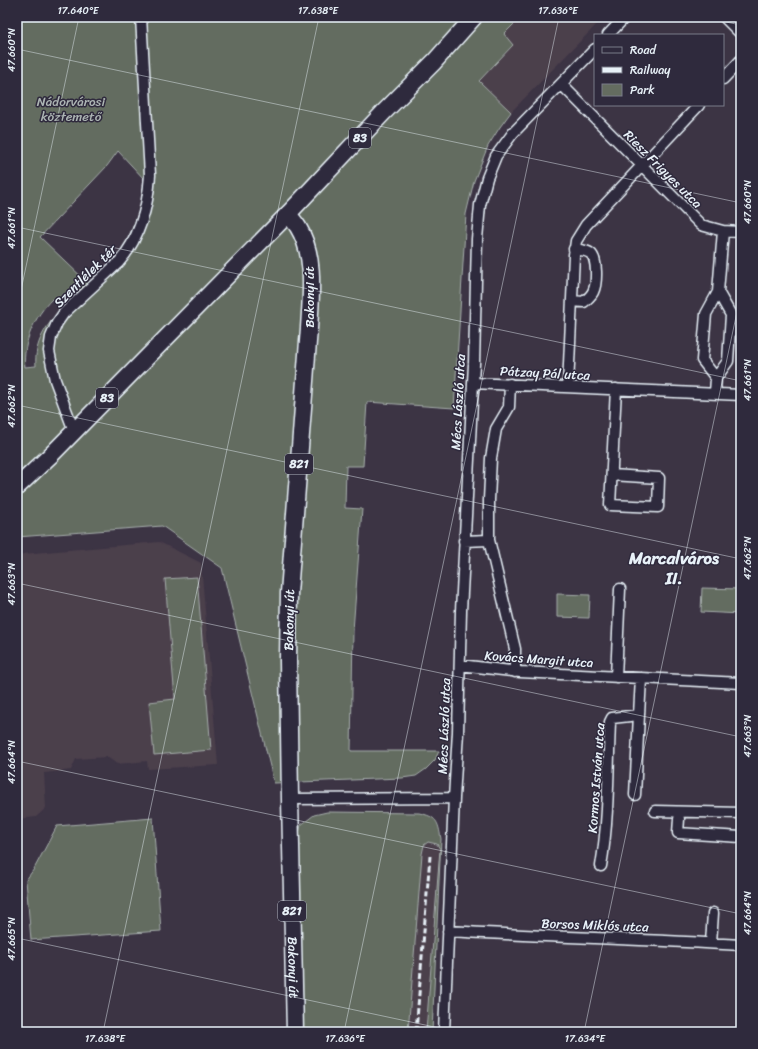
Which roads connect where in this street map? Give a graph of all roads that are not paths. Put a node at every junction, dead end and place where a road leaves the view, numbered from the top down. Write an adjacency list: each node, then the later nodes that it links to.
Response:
1 (142, 17): 26 (street, Szentlélek tér)
2 (474, 17): 13 (main road, 83)
3 (626, 17): 5 (street)
4 (724, 17): 6 (street)
5 (609, 34)
6 (741, 34)
7 (594, 50): 10 (street, Mécs László utca)
8 (741, 60): 9 (street)
9 (724, 78)
10 (561, 84): 12 (street, Riesz Frigyes utca); 20 (street, Mécs László utca)
11 (698, 106): 12 (street)
12 (642, 167): 14 (street, Riesz Frigyes utca); 16 (street)
13 (288, 214): 26 (main road, 83); 40 (main road, Bakonyi út / 821)
14 (723, 231): 15 (street, Riesz Frigyes utca); 17 (street)
15 (741, 232)
16 (574, 249): 18 (street); 18 (street)
17 (718, 292): 19 (street); 19 (street)
18 (572, 301): 22 (street)
19 (716, 378): 24 (street)
20 (473, 383): 21 (street, Pátzay Pál utca); 30 (street, Mécs László utca)
21 (510, 384): 22 (street, Pátzay Pál utca); 29 (street)
22 (568, 386): 23 (street, Pátzay Pál utca)
23 (616, 389): 24 (street, Pátzay Pál utca); 27 (street)
24 (715, 393): 25 (street, Pátzay Pál utca)
25 (741, 395)
26 (74, 431): 28 (main road, 83)
27 (612, 475): 27 (street)
28 (17, 487)
29 (489, 540): 30 (street); 33 (street)
30 (464, 541): 32 (street, Mécs László utca)
31 (620, 589): 34 (street)
32 (460, 665): 33 (street, Kovács Margit utca); 39 (street, Mécs László utca)
33 (515, 672): 34 (street, Kovács Margit utca)
34 (616, 677): 35 (street, Kovács Margit utca)
35 (641, 678): 36 (street, Kovács Margit utca); 37 (street)
36 (741, 683)
37 (639, 715): 38 (street); 45 (street, Kormos István utca)
38 (635, 795)
39 (454, 798): 40 (street); 47 (street, Mécs László utca)
40 (290, 799): 50 (main road, Bakonyi út / 821)
41 (655, 811): 42 (street)
42 (741, 813)
43 (679, 819): 44 (street)
44 (741, 837)
45 (601, 866)
46 (713, 913): 48 (street)
47 (448, 931): 48 (street, Borsos Miklós utca); 51 (street, Mécs László utca)
48 (711, 943): 49 (street, Borsos Miklós utca)
49 (741, 945)
50 (295, 1032)
51 (444, 1032)

